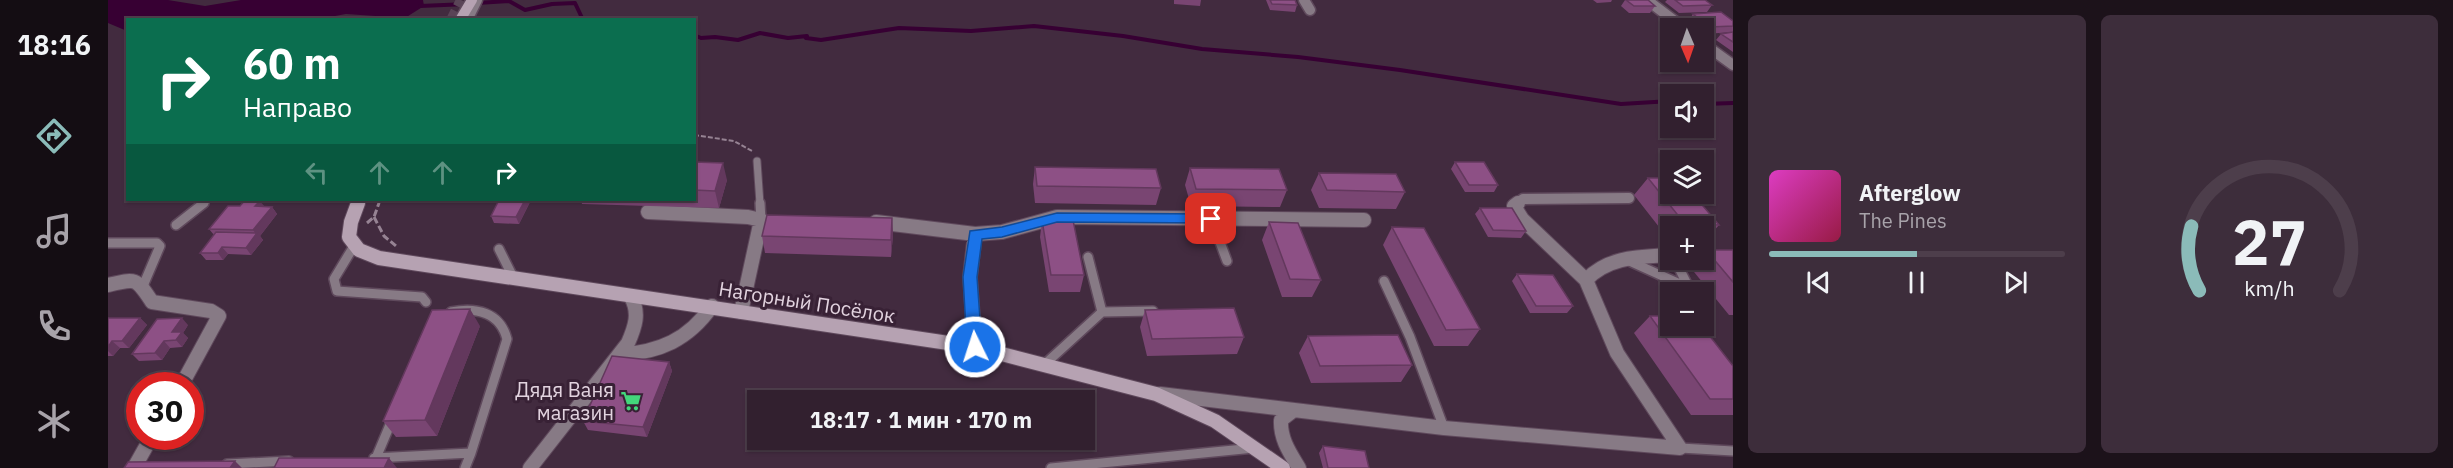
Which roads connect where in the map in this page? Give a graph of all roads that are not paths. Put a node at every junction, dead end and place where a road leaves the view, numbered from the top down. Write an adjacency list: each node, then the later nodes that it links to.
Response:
1 (472, 0): 6 (street)
2 (477, 0): 7 (street)
3 (1304, 0): 5 (street)
4 (1647, 0): 8 (street)
5 (1310, 10)
6 (461, 18)
7 (468, 18)
8 (1671, 18)
9 (1714, 51): 10 (street)
10 (1733, 65)
11 (757, 161): 17 (lane)
12 (1629, 198): 31 (street)
13 (206, 201): 20 (lane)
14 (359, 201): 23 (street)
15 (648, 212): 17 (street)
16 (1211, 219): 18 (street); 21 (street); 28 (lane)
17 (767, 220): 39 (street)
18 (1364, 220)
19 (865, 221): 21 (street)
20 (176, 225)
21 (975, 234): 44 (street)
22 (108, 243): 34 (lane)
23 (354, 246): 30 (street, Нагорный Посёлок); 36 (lane)
24 (499, 249): 30 (lane)
25 (1660, 256): 27 (street)
26 (1088, 257): 40 (lane)
27 (1624, 258): 29 (lane); 31 (street)
28 (1227, 261)
29 (1681, 270)
30 (514, 279): 35 (street, Нагорный Посёлок)
31 (1586, 280): 53 (street)
32 (1384, 281): 42 (lane)
33 (108, 285): 34 (street)
34 (143, 286): 47 (street)
35 (631, 297): 37 (street, Нагорный Посёлок); 45 (street)
36 (426, 302)
37 (712, 306): 39 (street, Нагорный Посёлок); 45 (street)
38 (1168, 311): 40 (lane)
39 (741, 312): 44 (street, Нагорный Посёлок)
40 (1101, 312): 46 (lane)
41 (440, 317): 56 (lane)
42 (1410, 337): 43 (lane); 51 (lane)
43 (1398, 338)
44 (975, 347): 46 (street, Нагорный Посёлок)
45 (619, 355): 63 (street)
46 (1045, 364): 48 (street, Нагорный Посёлок)
47 (189, 372)
48 (1156, 394): 49 (street); 52 (street, Нагорный Посёлок)
49 (1294, 410): 51 (street); 66 (street)
50 (394, 414): 57 (lane)
51 (1444, 428): 53 (street)
52 (1256, 448): 64 (lane); 65 (street, Нагорный Посёлок)
53 (1680, 448): 55 (lane)
54 (144, 450): 61 (street)
55 (1733, 452)
56 (471, 453): 57 (lane); 62 (lane)
57 (376, 458): 58 (lane)
58 (364, 459)
59 (305, 461): 60 (lane)
60 (211, 464)
61 (134, 468)
62 (465, 468)
63 (530, 468)
64 (1051, 468)
65 (1283, 468)
66 (1299, 468)

